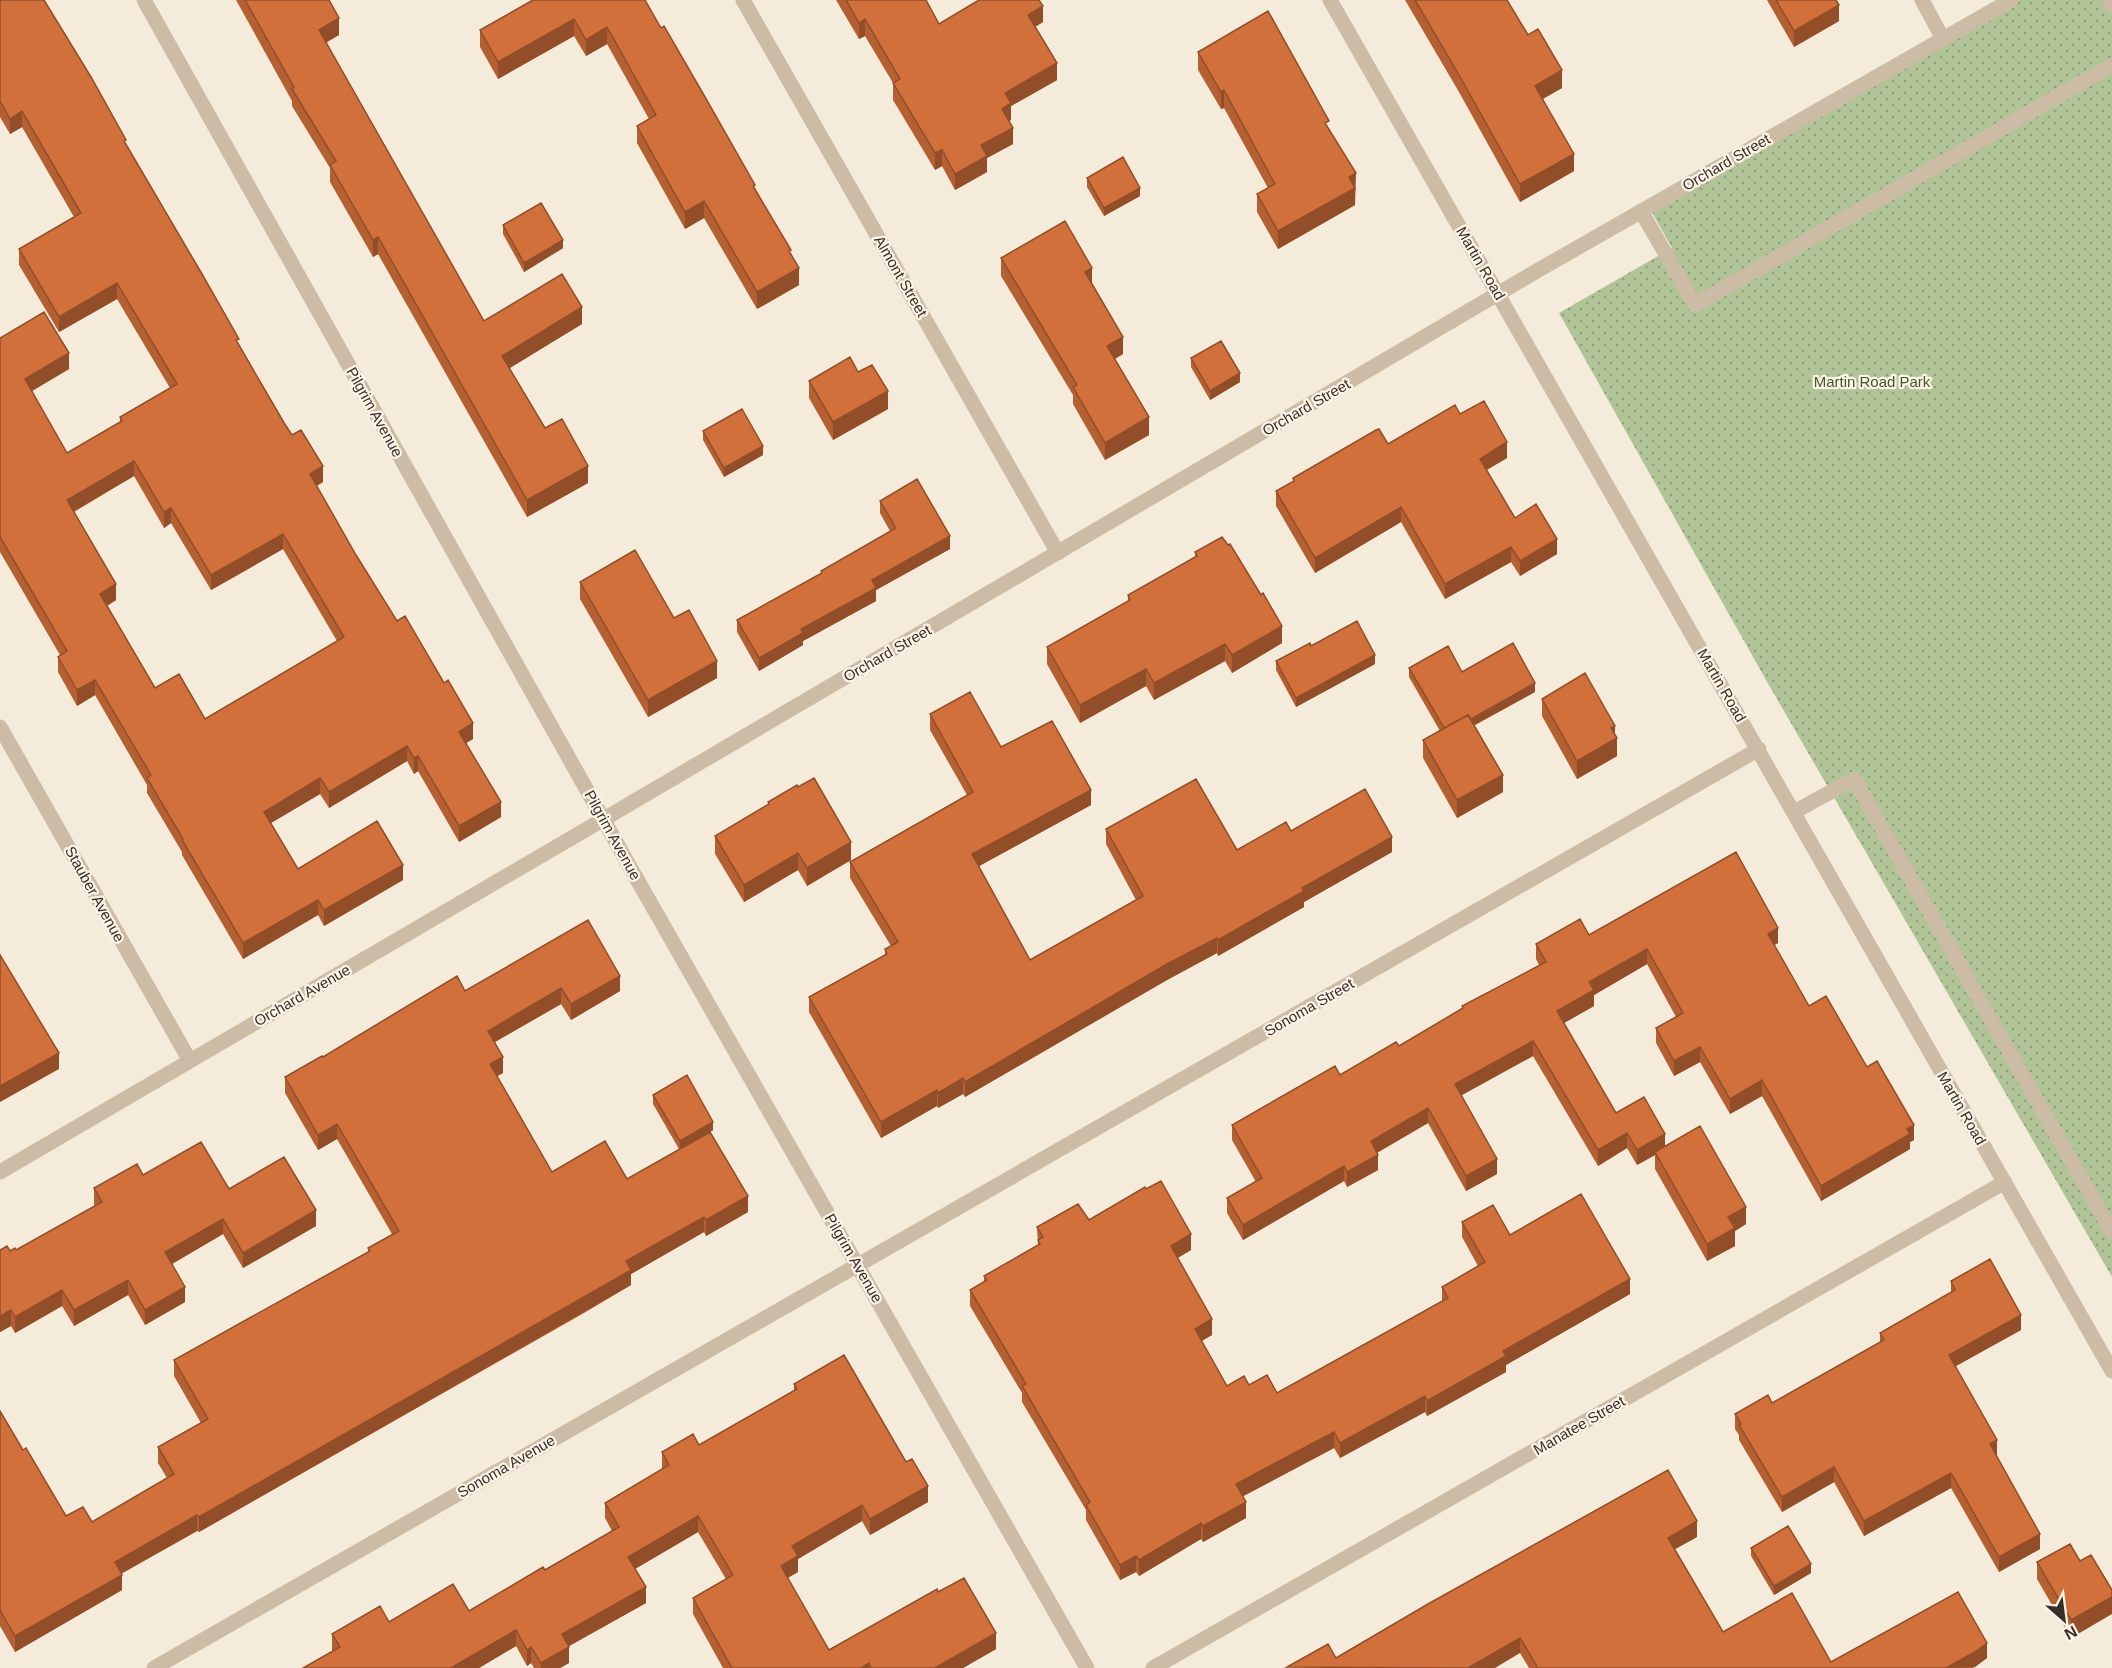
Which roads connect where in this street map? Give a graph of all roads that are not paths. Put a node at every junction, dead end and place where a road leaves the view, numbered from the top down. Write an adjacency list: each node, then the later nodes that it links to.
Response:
1 (144, 0): 16 (street, Pilgrim Avenue)
2 (743, 0): 12 (street, Almont Street)
3 (1330, 0): 11 (street, Martin Road)
4 (1922, 0): 8 (street)
5 (2011, 0): 8 (street, Orchard Street)
6 (2109, 0): 7 (street)
7 (2112, 6)
8 (1943, 39): 10 (street, Orchard Street)
9 (2112, 65): 10 (street)
10 (1641, 211): 11 (street, Orchard Street)
11 (1498, 294): 12 (street, Orchard Street); 14 (street, Martin Road)
12 (1058, 553): 16 (street, Orchard Street)
13 (0, 726): 17 (street, Stauber Avenue)
14 (1759, 749): 15 (street, Martin Road); 21 (street, Sonoma Street)
15 (1794, 812): 19 (street, Martin Road); 20 (street)
16 (604, 819): 17 (street, Orchard Avenue); 21 (street, Pilgrim Avenue)
17 (190, 1060): 18 (street, Orchard Avenue)
18 (0, 1172)
19 (2005, 1182): 22 (street, Martin Road); 25 (street, Manatee Street)
20 (2112, 1232)
21 (858, 1265): 23 (street, Sonoma Avenue); 24 (street, Pilgrim Avenue)
22 (2111, 1367)
23 (154, 1668)
24 (1087, 1668)
25 (1153, 1668)

